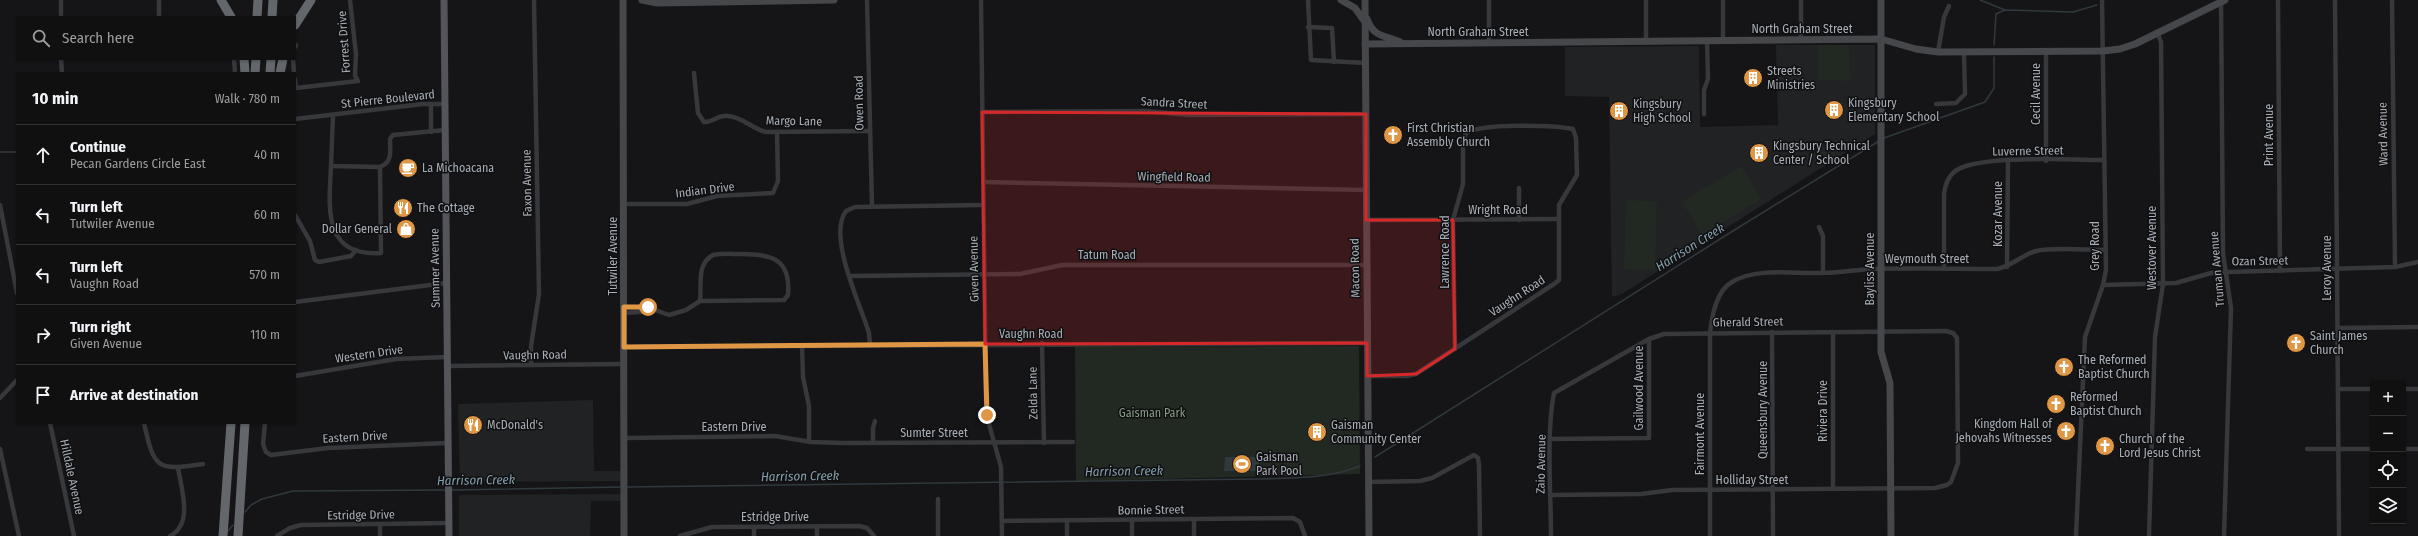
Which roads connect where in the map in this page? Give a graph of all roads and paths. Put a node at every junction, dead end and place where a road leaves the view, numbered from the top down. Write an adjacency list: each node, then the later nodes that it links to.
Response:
1 (61, 0): 29 (street)
2 (159, 0): 30 (street)
3 (258, 0): 32 (highway)
4 (273, 0): 33 (highway)
5 (350, 0): 67 (street, Forrest Drive)
6 (444, 0): 69 (main road, Summer Avenue)
7 (534, 0): 136 (street, Faxon Avenue)
8 (623, 0): 89 (main road, Tutwiler Avenue)
9 (642, 0): 10 (main road)
10 (834, 0)
11 (867, 0): 78 (street, Owen Road)
12 (981, 0): 71 (street, Given Avenue)
13 (1308, 0): 36 (street)
14 (1341, 0): 34 (main road)
15 (1365, 0): 34 (main road, Macon Road)
16 (1489, 0): 44 (street)
17 (1646, 0): 42 (street)
18 (1723, 0): 40 (street)
19 (1801, 0): 41 (street)
20 (1881, 0): 38 (main road, Bayliss Avenue)
21 (2102, 0): 46 (street, Grey Road)
22 (2222, 0): 37 (main road, North Graham Street); 109 (street, Truman Avenue)
23 (2278, 0): 108 (street, Print Avenue)
24 (2335, 0): 107 (street, Leroy Avenue)
25 (2392, 0): 104 (street, Ward Avenue)
26 (222, 2): 31 (highway)
27 (309, 2): 35 (highway)
28 (1949, 6): 47 (street)
29 (61, 16)
30 (159, 16)
31 (230, 16)
32 (257, 16)
33 (272, 16)
34 (1365, 18): 43 (main road); 45 (main road, Macon Road)
35 (296, 23)
36 (1308, 27): 57 (street); 57 (street)
37 (2157, 32): 46 (main road, North Graham Street); 114 (street, Westover Avenue)
38 (1881, 39): 41 (main road, North Graham Street); 47 (main road, North Graham Street); 106 (main road, Bayliss Avenue)
39 (1707, 40): 40 (main road, North Graham Street); 42 (main road, North Graham Street); 74 (street)
40 (1724, 40): 41 (main road, North Graham Street)
41 (1801, 40)
42 (1646, 42): 44 (main road, North Graham Street)
43 (1402, 43): 44 (main road, North Graham Street); 45 (main road, North Graham Street)
44 (1489, 43)
45 (1366, 44): 58 (main road, Macon Road)
46 (2103, 51): 48 (main road, North Graham Street); 82 (street, Grey Road)
47 (1938, 52): 49 (main road, North Graham Street)
48 (2046, 52): 49 (main road, North Graham Street); 81 (street, Cecil Avenue)
49 (1964, 53): 70 (street)
50 (61, 60): 59 (street)
51 (234, 60): 60 (street)
52 (244, 60): 61 (highway)
53 (256, 60): 62 (highway)
54 (271, 60): 63 (highway)
55 (283, 60): 64 (highway)
56 (292, 60): 65 (street)
57 (1334, 62): 58 (street)
58 (1366, 63): 73 (main road, Macon Road)
59 (62, 72)
60 (235, 72)
61 (245, 72)
62 (256, 72)
63 (270, 72)
64 (280, 72)
65 (294, 72)
66 (694, 73): 80 (street, Margo Lane)
67 (296, 88)
68 (431, 104): 69 (street, St Pierre Boulevard); 72 (street, St Pierre Boulevard); 79 (street)
69 (445, 104): 77 (main road, Summer Avenue)
70 (1936, 104)
71 (982, 112): 73 (street, Sandra Street); 86 (street, Given Avenue)
72 (333, 114): 75 (street, St Pierre Boulevard); 84 (street, St Pierre Boulevard)
73 (1366, 114): 88 (main road, Macon Road)
74 (1704, 114)
75 (296, 119)
76 (1573, 129): 94 (street, Vaughn Road); 96 (street, Lawrence Road)
77 (445, 130): 79 (street); 113 (main road, Summer Avenue)
78 (870, 131): 80 (street, Margo Lane); 91 (street, Owen Road)
79 (431, 132): 85 (street)
80 (777, 132): 89 (street, Indian Drive)
81 (2046, 160): 82 (street, Luverne Street); 83 (street, Luverne Street)
82 (2104, 160): 100 (street, Grey Road)
83 (2008, 161): 103 (street, Kozar Avenue); 105 (street, Luverne Street)
84 (331, 166): 85 (street); 99 (street, St Pierre Boulevard)
85 (380, 167): 99 (street)
86 (983, 182): 88 (street, Wingfield Road); 92 (street, Given Avenue)
87 (1519, 188): 97 (street)
88 (1366, 190): 95 (main road, Macon Road)
89 (624, 204): 119 (main road, Tutwiler Avenue)
90 (0, 205): 116 (street)
91 (872, 206): 92 (street); 112 (street)
92 (983, 206): 111 (street, Given Avenue)
93 (296, 217): 99 (street)
94 (1559, 219): 97 (street, Wright Road); 133 (street, Vaughn Road)
95 (1366, 220): 96 (street, Wright Road); 102 (main road, Macon Road)
96 (1453, 220): 97 (street, Wright Road); 133 (street, Lawrence Road)
97 (1519, 220)
98 (1819, 227): 110 (street)
99 (356, 250)
100 (2105, 250): 103 (street, Weymouth Street); 115 (street, Grey Road)
101 (2418, 262): 104 (street, Ozan Street)
102 (1366, 265): 111 (street, Tatum Road); 127 (main road, Macon Road)
103 (2008, 267): 105 (street, Weymouth Street)
104 (2395, 267): 107 (street, Ozan Street)
105 (1944, 268): 106 (street, Weymouth Street)
106 (1881, 269): 110 (street, Weymouth Street); 124 (main road, Bayliss Avenue)
107 (2337, 270): 108 (street, Ozan Street); 121 (street, Leroy Avenue)
108 (2280, 271): 109 (street, Ozan Street)
109 (2227, 272): 114 (street, Ozan Street); 214 (street, Truman Avenue)
110 (1823, 273): 125 (street, Weymouth Street)
111 (984, 275): 112 (street, Tatum Road); 128 (street, Given Avenue)
112 (849, 276): 130 (street)
113 (446, 283): 118 (street); 134 (main road, Summer Avenue)
114 (2163, 284): 115 (street, Ozan Street); 213 (street, Westover Avenue)
115 (2103, 285): 212 (street, Grey Road)
116 (16, 288)
117 (700, 301): 117 (street); 119 (street)
118 (296, 302)
119 (624, 310): 132 (main road, Tutwiler Avenue)
120 (2418, 327): 121 (street)
121 (2338, 328): 141 (street, Leroy Avenue)
122 (1772, 332): 123 (street, Gherald Street); 125 (street, Gherald Street); 174 (street, Queensbury Avenue)
123 (1833, 332): 124 (street, Gherald Street); 172 (street, Riviera Drive)
124 (1881, 332): 171 (street, Gherald Street); 175 (main road, Bayliss Avenue)
125 (1710, 333): 126 (street, Gherald Street); 173 (street, Fairmont Avenue)
126 (1649, 338): 145 (street, Gherald Street); 154 (street, Gailwood Avenue)
127 (1367, 343): 129 (street, Vaughn Road); 139 (main road, Macon Road)
128 (985, 344): 129 (street, Vaughn Road); 130 (street, Vaughn Road); 160 (street, Given Avenue)
129 (1042, 344): 161 (street, Zelda Lane)
130 (870, 345): 131 (street, Vaughn Road)
131 (802, 346): 132 (street, Vaughn Road); 155 (street)
132 (624, 347): 135 (main road, Tutwiler Avenue)
133 (1455, 349): 139 (street, Vaughn Road)
134 (446, 358): 137 (main road, Summer Avenue); 138 (street, Western Drive)
135 (624, 364): 136 (street, Vaughn Road); 153 (main road, Tutwiler Avenue)
136 (531, 365): 137 (street, Vaughn Road)
137 (447, 366): 157 (main road, Summer Avenue)
138 (296, 376)
139 (1367, 376): 170 (main road, Macon Road)
140 (16, 381): 146 (street)
141 (2338, 389): 142 (street); 164 (street, Leroy Avenue)
142 (2370, 389)
143 (2406, 389): 144 (street)
144 (2418, 389)
145 (1554, 393): 154 (street, Zaio Avenue)
146 (0, 398)
147 (876, 421): 159 (street)
148 (50, 424): 188 (street, Hilldale Avenue)
149 (144, 424): 169 (street)
150 (231, 424): 190 (highway)
151 (245, 424): 191 (highway)
152 (265, 424): 157 (street, Eastern Drive)
153 (624, 438): 155 (street, Eastern Drive); 195 (main road, Tutwiler Avenue)
154 (1551, 439): 176 (street, Zaio Avenue)
155 (809, 442): 158 (street, Eastern Drive)
156 (1073, 442): 161 (street, Sumter Street)
157 (447, 443): 182 (main road, Summer Avenue)
158 (844, 443): 159 (street, Sumter Street)
159 (873, 443): 160 (street, Sumter Street)
160 (994, 443): 161 (street, Sumter Street); 181 (street, Given Avenue)
161 (1044, 443)
162 (0, 449): 187 (street)
163 (2307, 449): 164 (street)
164 (2339, 449): 165 (street); 215 (street, Leroy Avenue)
165 (2370, 449)
166 (2406, 449): 167 (street)
167 (2418, 449)
168 (203, 464): 169 (street)
169 (178, 468): 189 (street)
170 (1368, 482): 206 (main road, Macon Road); 207 (street)
171 (1952, 482): 175 (street, Holliday Street)
172 (1833, 489): 174 (street, Holliday Street); 175 (street, Holliday Street)
173 (1710, 490): 174 (street, Holliday Street); 176 (street, Holliday Street); 209 (street, Fairmont Avenue)
174 (1773, 490): 210 (street, Queensbury Avenue)
175 (1890, 490): 211 (main road, Bayliss Avenue)
176 (1551, 494): 208 (street, Zaio Avenue)
177 (938, 499): 200 (street)
178 (1194, 519): 180 (street, Bonnie Street); 204 (street); 205 (street, Bonnie Street)
179 (1067, 520): 180 (street, Bonnie Street); 181 (street, Bonnie Street); 202 (street)
180 (1132, 520): 203 (street)
181 (1002, 521): 201 (street, Given Avenue)
182 (449, 523): 183 (street, Estridge Drive); 194 (main road, Summer Avenue)
183 (380, 525): 192 (street, Estridge Drive); 193 (street)
184 (754, 527): 185 (street, Estridge Drive); 186 (street, Estridge Drive); 197 (street)
185 (817, 527): 198 (street); 199 (street, Estridge Drive)
186 (695, 534): 196 (street, Estridge Drive)
187 (19, 536)
188 (74, 536)
189 (170, 536)
190 (223, 536)
191 (238, 536)
192 (277, 536)
193 (380, 536)
194 (449, 536)
195 (624, 536)
196 (680, 536)
197 (754, 536)
198 (817, 536)
199 (874, 536)
200 (938, 536)
201 (1002, 536)
202 (1067, 536)
203 (1132, 536)
204 (1194, 536)
205 (1305, 536)
206 (1369, 536)
207 (1480, 536)
208 (1551, 536)
209 (1710, 536)
210 (1773, 536)
211 (1891, 536)
212 (2076, 536)
213 (2149, 536)
214 (2224, 536)
215 (2339, 536)

